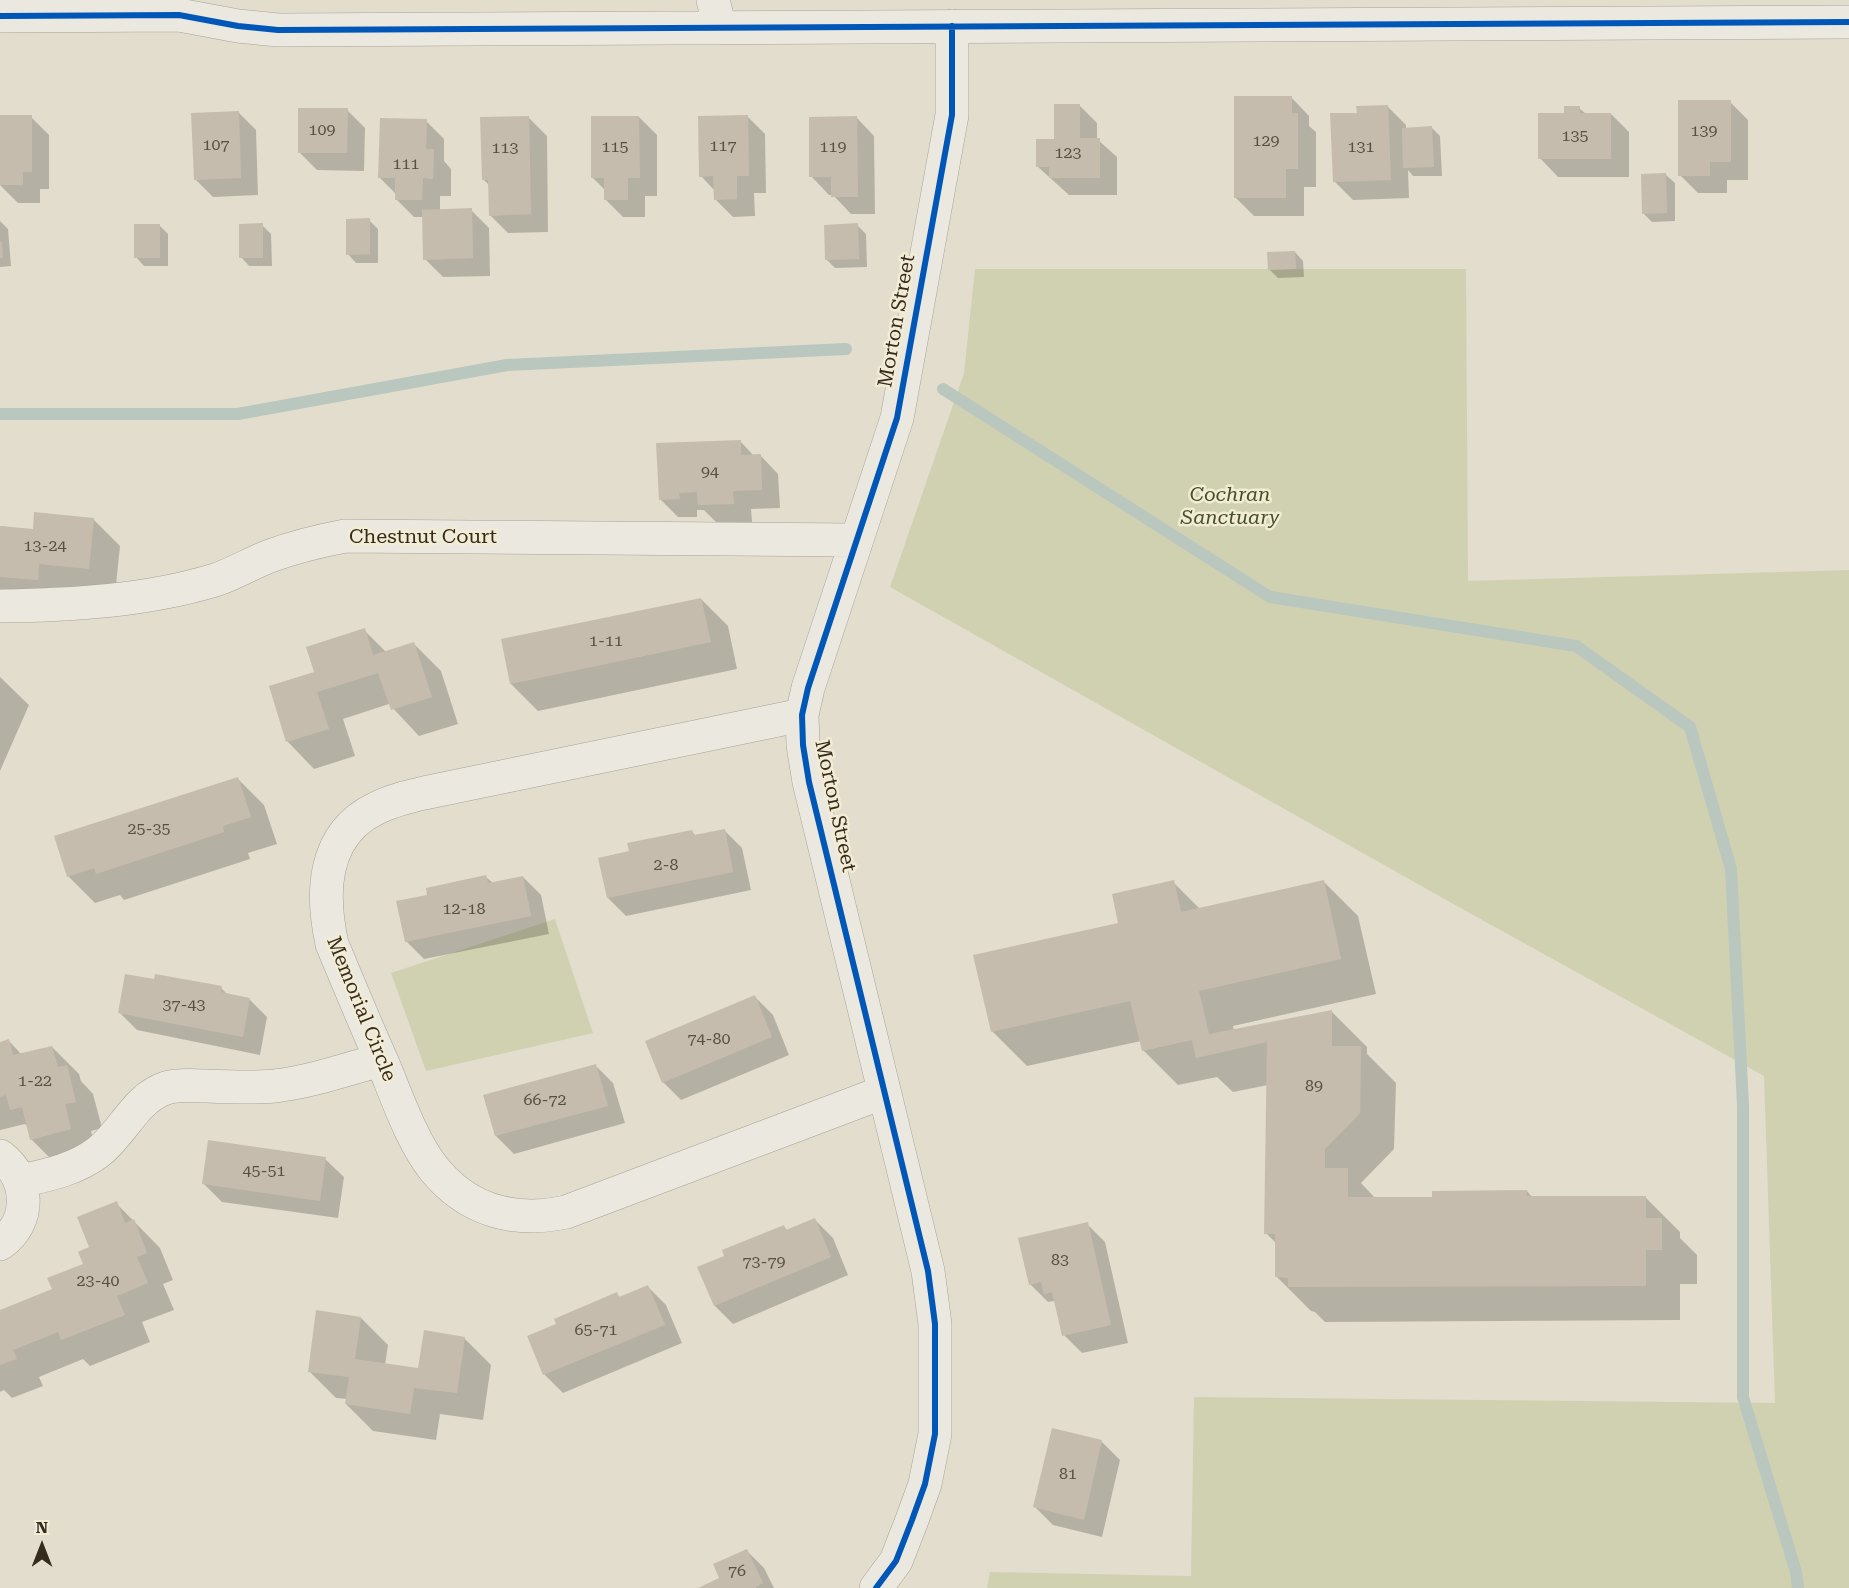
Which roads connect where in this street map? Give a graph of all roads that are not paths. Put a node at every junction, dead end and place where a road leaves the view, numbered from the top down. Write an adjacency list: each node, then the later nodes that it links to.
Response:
1 (1743, 0): 5 (street)
2 (123, 7): 3 (street); 4 (street)
3 (716, 14): 7 (street)
4 (0, 16)
5 (1766, 22): 6 (street); 7 (street)
6 (1849, 22)
7 (952, 26): 8 (street, Morton Street)
8 (856, 540): 9 (street, Chestnut Court); 10 (street, Morton Street)
9 (0, 606)
10 (802, 715): 11 (street, Memorial Circle); 12 (street, Morton Street)
11 (381, 1060): 12 (street, Memorial Circle); 14 (street)
12 (884, 1092): 16 (street, Morton Street)
13 (0, 1156): 14 (street)
14 (21, 1181): 15 (street)
15 (0, 1244)
16 (876, 1588)

